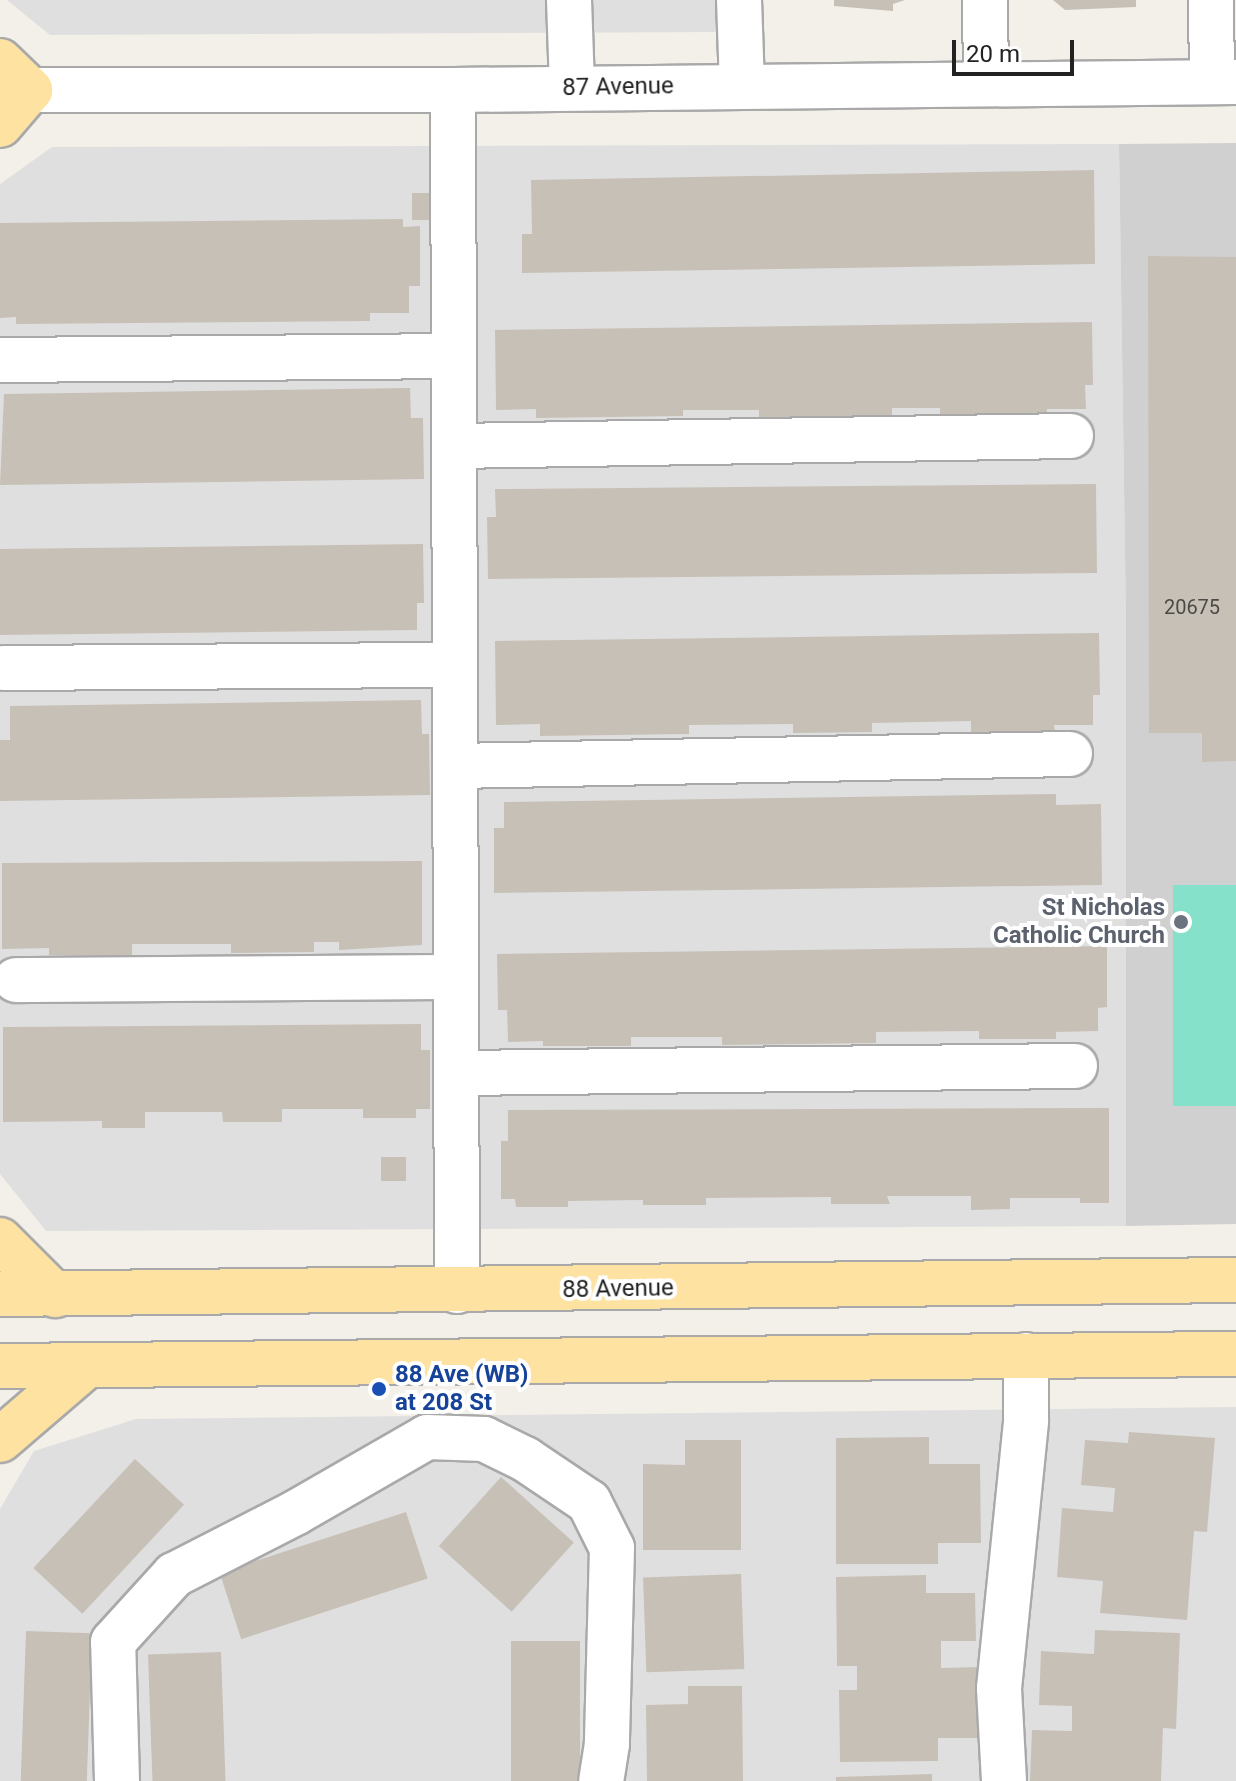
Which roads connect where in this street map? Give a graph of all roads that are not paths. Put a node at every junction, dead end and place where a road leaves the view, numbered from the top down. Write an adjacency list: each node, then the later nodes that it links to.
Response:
1 (569, 0): 9 (street)
2 (739, 0): 8 (street)
3 (985, 0): 7 (street)
4 (1211, 0): 6 (street)
5 (10, 80): 10 (street, 87 Avenue); 11 (main road)
6 (1224, 82): 7 (street, 87 Avenue)
7 (986, 84): 8 (street, 87 Avenue)
8 (742, 86): 9 (street, 87 Avenue)
9 (572, 87): 10 (street, 87 Avenue)
10 (453, 90): 12 (street)
11 (0, 125)
12 (454, 356): 13 (street); 15 (street)
13 (0, 360)
14 (1071, 436): 15 (street)
15 (454, 446): 16 (street)
16 (455, 665): 17 (street); 19 (street)
17 (3, 668)
18 (1070, 754): 19 (street)
19 (455, 766): 20 (street)
20 (456, 977): 21 (street); 23 (street)
21 (16, 980)
22 (1075, 1066): 23 (street)
23 (457, 1073): 26 (street)
24 (0, 1240): 28 (main road)
25 (1236, 1280): 26 (main road, 88 Avenue)
26 (457, 1291): 28 (main road, 88 Avenue)
27 (0, 1294): 28 (main road, 88 Avenue)
28 (55, 1295)
29 (1236, 1354): 30 (main road)
30 (1026, 1355): 32 (main road); 36 (street)
31 (0, 1366): 32 (main road)
32 (86, 1366): 33 (main road)
33 (0, 1440)
34 (117, 1781): 35 (street)
35 (601, 1781)
36 (1004, 1781)

